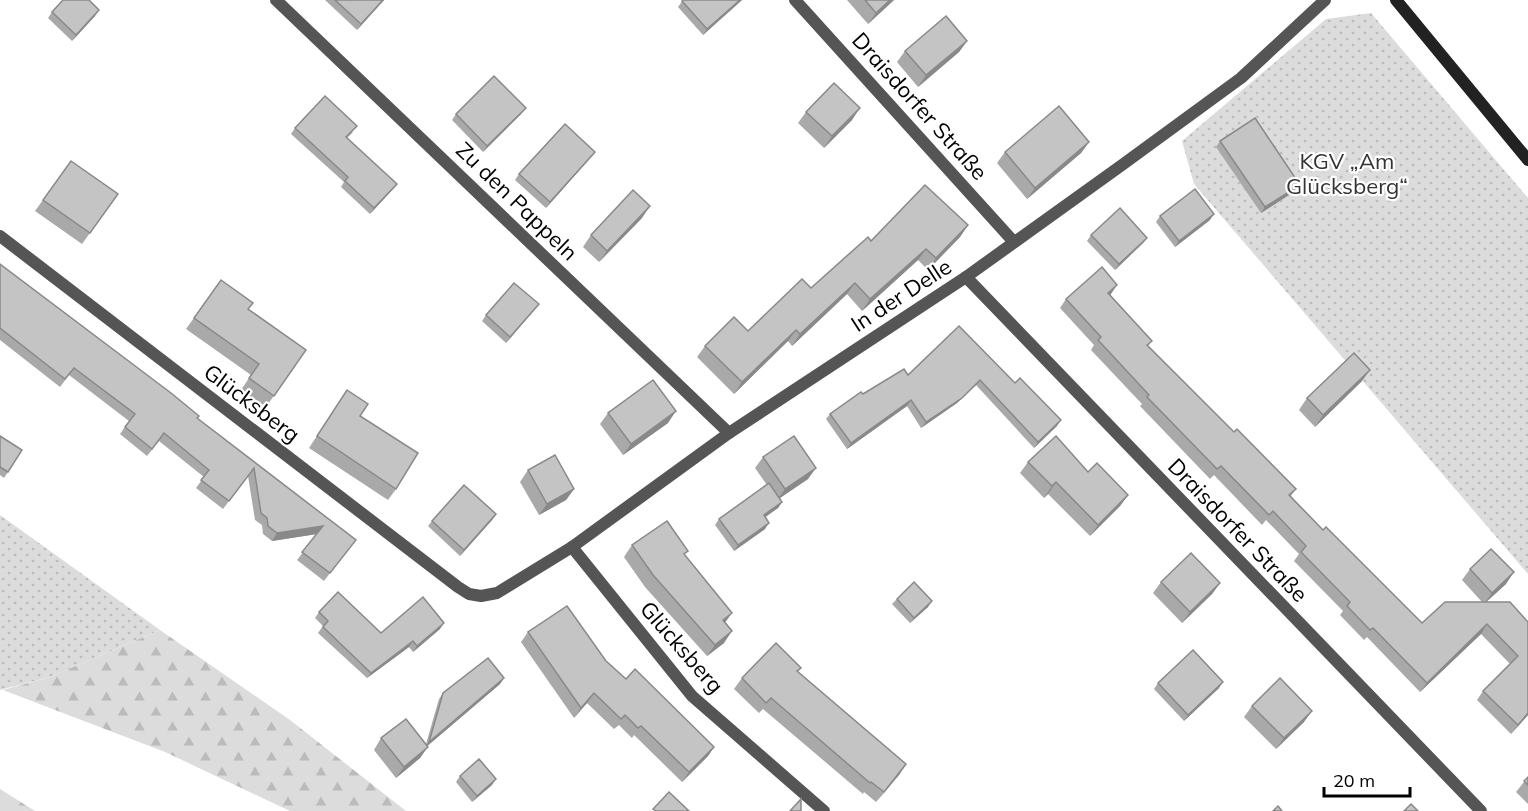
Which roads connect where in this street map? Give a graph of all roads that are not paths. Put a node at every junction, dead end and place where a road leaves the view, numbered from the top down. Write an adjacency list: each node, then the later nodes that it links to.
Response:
1 (276, 0): 9 (street, Zu den Pappeln)
2 (795, 0): 7 (street, Draisdorfer Straße)
3 (1325, 0): 7 (street, In der Delle)
4 (1396, 0): 5 (main road)
5 (1528, 160)
6 (0, 236): 11 (street, Glücksberg)
7 (1014, 241): 8 (street, In der Delle)
8 (966, 277): 9 (street, In der Delle); 13 (street, Draisdorfer Straße)
9 (729, 433): 10 (street, In der Delle)
10 (572, 547): 11 (street, In der Delle); 12 (street, Glücksberg)
11 (481, 596)
12 (824, 811)
13 (1481, 811)

